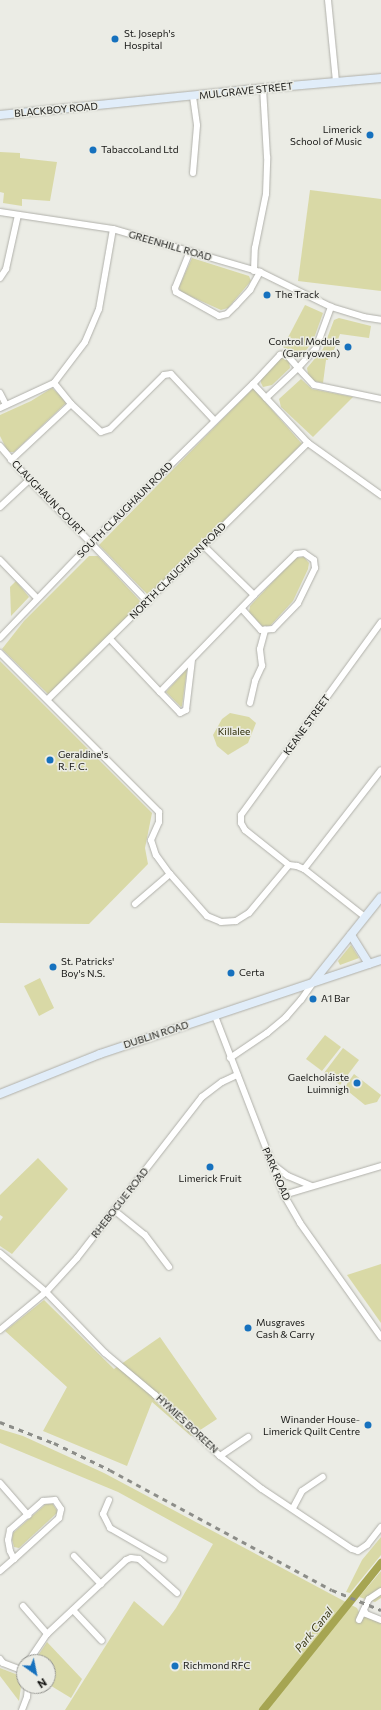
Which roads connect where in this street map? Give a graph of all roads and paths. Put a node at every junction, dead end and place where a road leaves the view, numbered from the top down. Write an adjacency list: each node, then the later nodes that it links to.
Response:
1 (328, 0): 3 (street)
2 (381, 78): 3 (main road, MULGRAVE STREET)
3 (336, 82): 4 (main road, MULGRAVE STREET)
4 (263, 88): 5 (main road, MULGRAVE STREET); 13 (street)
5 (193, 96): 6 (main road, MULGRAVE STREET); 8 (street)
6 (112, 105): 7 (main road, BLACKBOY ROAD)
7 (0, 115)
8 (193, 173)
9 (0, 212): 10 (street, GREENHILL ROAD)
10 (18, 215): 11 (street, GREENHILL ROAD); 14 (street)
11 (113, 229): 12 (street, GREENHILL ROAD); 18 (street)
12 (190, 251): 13 (street, GREENHILL ROAD); 13 (street)
13 (257, 271): 15 (street, GREENHILL ROAD)
14 (0, 278)
15 (331, 307): 16 (street, GREENHILL ROAD); 17 (street)
16 (381, 320)
17 (298, 368): 19 (street, SOUTH CLAUGHAUN ROAD); 21 (street); 22 (street)
18 (54, 383): 23 (street); 24 (street)
19 (253, 384): 21 (street); 26 (street, SOUTH CLAUGHAUN ROAD)
20 (0, 393): 24 (street)
21 (266, 398): 27 (street)
22 (381, 399)
23 (71, 404): 26 (street); 29 (street)
24 (6, 405): 25 (street)
25 (0, 408)
26 (215, 421): 33 (street, SOUTH CLAUGHAUN ROAD)
27 (308, 443): 31 (street); 34 (street, NORTH CLAUGHAUN ROAD)
28 (0, 446): 29 (street, CLAUGHAUN COURT)
29 (11, 460): 30 (street, CLAUGHAUN COURT)
30 (29, 480): 32 (street); 33 (street, CLAUGHAUN COURT)
31 (381, 495)
32 (0, 507)
33 (91, 542): 37 (street, SOUTH CLAUGHAUN ROAD); 38 (street, CLAUGHAUN COURT)
34 (203, 545): 36 (street); 38 (street, NORTH CLAUGHAUN ROAD)
35 (0, 560): 37 (street)
36 (254, 596): 39 (street); 41 (street)
37 (37, 598): 42 (street, SOUTH CLAUGHAUN ROAD)
38 (148, 602): 43 (street, NORTH CLAUGHAUN ROAD)
39 (242, 610): 41 (street); 45 (street)
40 (381, 622): 50 (street, KEANE STREET)
41 (265, 630): 48 (street)
42 (0, 638)
43 (110, 639): 46 (street); 47 (street, NORTH CLAUGHAUN ROAD)
44 (0, 653): 47 (street)
45 (192, 660): 46 (street); 46 (street)
46 (160, 692)
47 (48, 699): 52 (street)
48 (250, 703)
49 (381, 770): 51 (street)
50 (289, 864): 51 (street); 52 (street)
51 (304, 869): 55 (street)
52 (170, 874): 54 (street)
53 (381, 898): 55 (main road)
54 (135, 904)
55 (365, 917): 56 (main road)
56 (351, 935): 58 (main road); 59 (main road)
57 (381, 960): 58 (main road, DUBLIN ROAD)
58 (369, 964): 59 (main road, DUBLIN ROAD)
59 (314, 982): 60 (main road, DUBLIN ROAD); 61 (street)
60 (215, 1016): 61 (street, PARK ROAD); 63 (main road, DUBLIN ROAD)
61 (230, 1058): 62 (street, PARK ROAD)
62 (237, 1075): 64 (street, PARK ROAD); 68 (street, RHEBOGUE ROAD)
63 (0, 1094)
64 (272, 1164): 66 (street); 67 (street, PARK ROAD)
65 (381, 1166): 66 (street)
66 (311, 1186): 67 (street)
67 (284, 1195): 73 (street, PARK ROAD)
68 (115, 1211): 70 (street); 71 (street, RHEBOGUE ROAD)
69 (0, 1253): 71 (street, HYMIES BOREEN)
70 (169, 1267)
71 (46, 1292): 72 (street, RHEBOGUE ROAD); 75 (street, HYMIES BOREEN)
72 (0, 1330)
73 (381, 1337)
74 (248, 1437): 75 (street)
75 (220, 1456): 79 (street, HYMIES BOREEN)
76 (323, 1477): 79 (street)
77 (0, 1483): 80 (street)
78 (109, 1500): 82 (street)
79 (293, 1508): 81 (street, HYMIES BOREEN)
80 (28, 1515): 84 (street); 84 (street)
81 (381, 1527)
82 (145, 1548): 85 (street); 86 (street)
83 (74, 1556): 88 (street)
84 (14, 1559): 87 (street)
85 (139, 1559): 88 (street); 90 (street)
86 (164, 1559)
87 (0, 1571)
88 (101, 1584): 92 (street)
89 (381, 1591): 93 (street)
90 (176, 1593)
91 (23, 1606): 96 (street)
92 (73, 1610): 96 (street); 97 (street)
93 (364, 1610): 94 (street); 95 (street)
94 (359, 1620)
95 (381, 1620)
96 (48, 1634): 98 (street)
97 (102, 1642)
98 (34, 1654)
99 (0, 1659): 100 (street)
100 (16, 1668)
101 (27, 1694): 102 (street)
102 (22, 1710)

